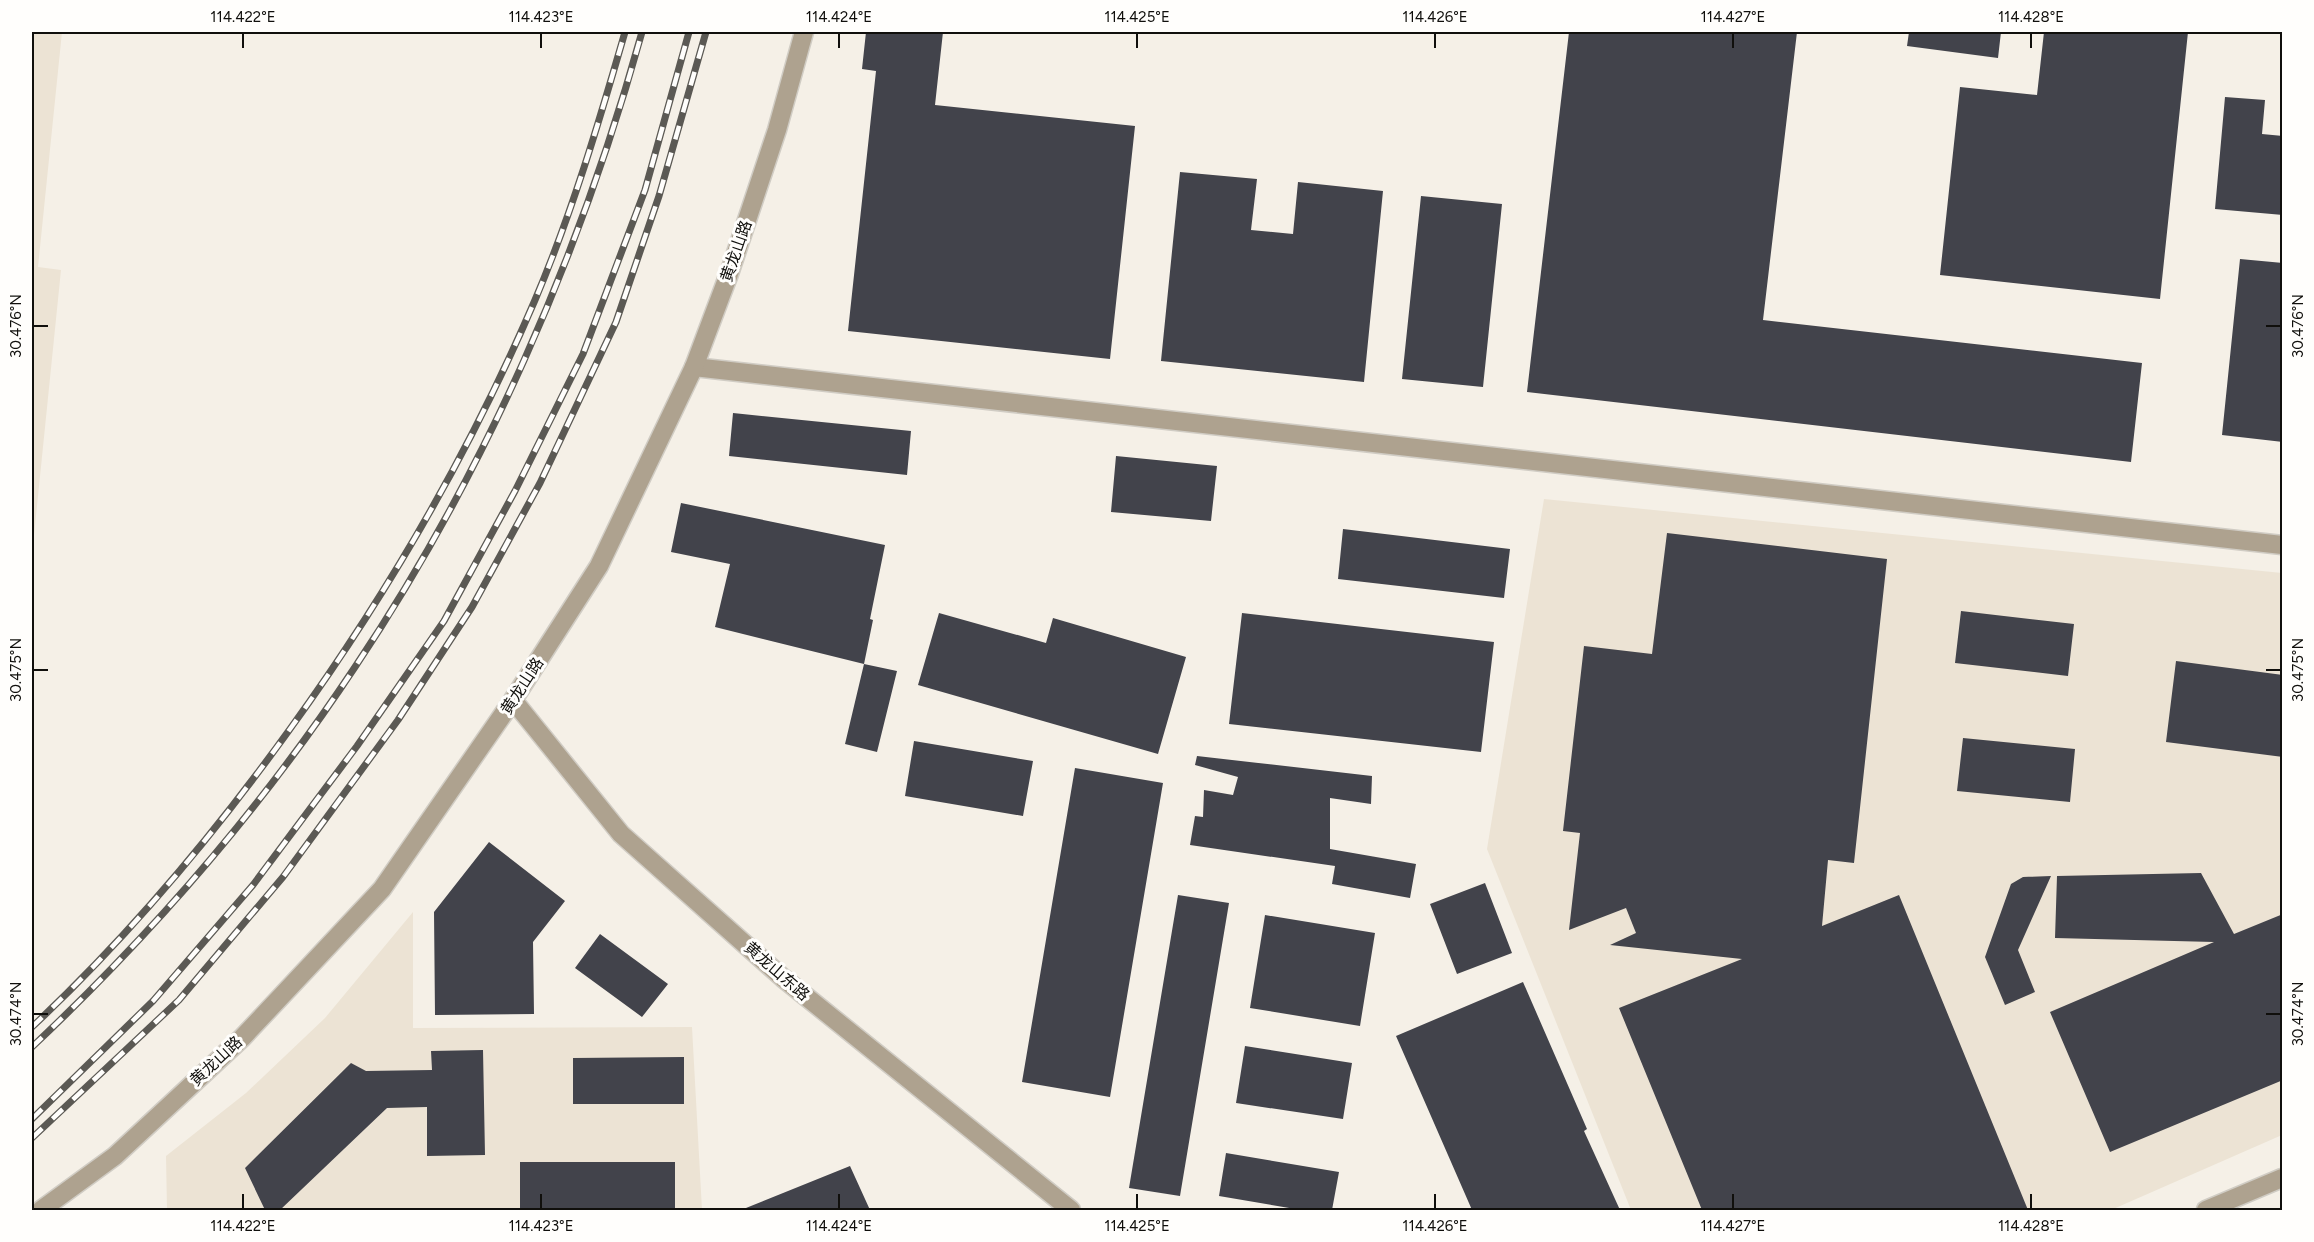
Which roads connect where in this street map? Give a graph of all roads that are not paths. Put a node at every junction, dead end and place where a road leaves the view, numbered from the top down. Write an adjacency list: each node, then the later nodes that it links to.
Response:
1 (804, 32): 2 (street, 黄龙山路)
2 (694, 367): 3 (street); 4 (street, 黄龙山路)
3 (2283, 545)
4 (513, 700): 6 (street, 黄龙山路); 7 (street, 黄龙山东路)
5 (2283, 1178): 8 (street)
6 (41, 1210)
7 (1071, 1210)
8 (2206, 1210)

